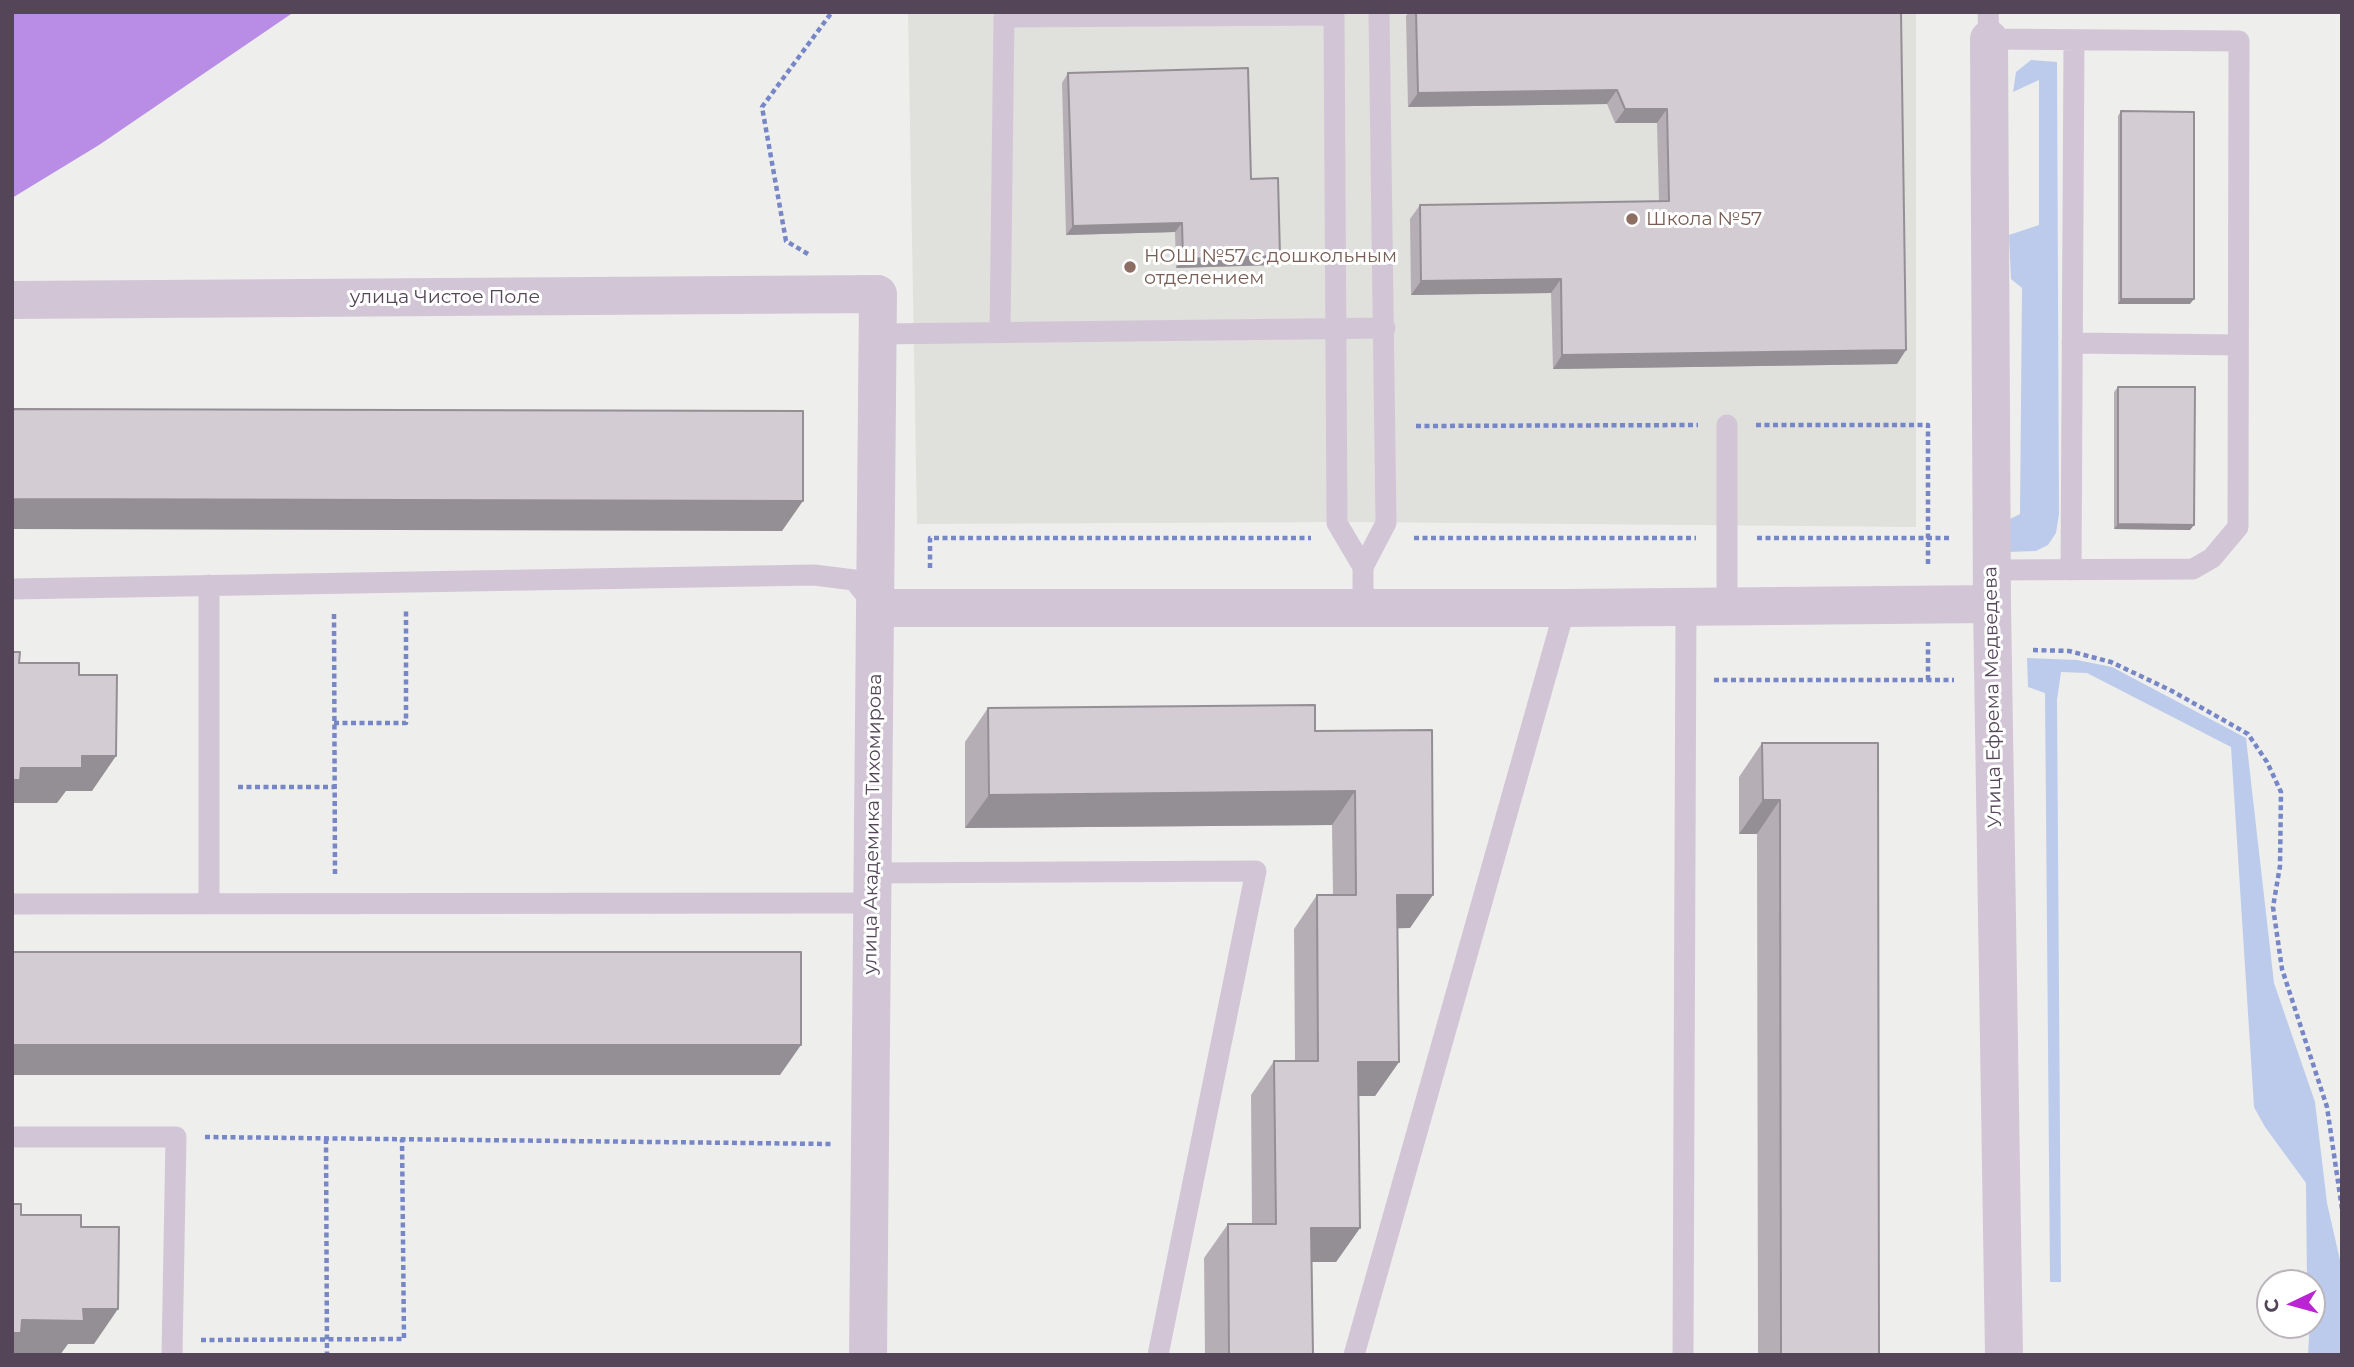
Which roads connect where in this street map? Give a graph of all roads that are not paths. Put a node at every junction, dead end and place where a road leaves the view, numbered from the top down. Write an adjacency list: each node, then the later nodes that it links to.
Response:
1 (1379, 12): 7 (lane)
2 (1988, 25): 3 (lane); 15 (street, Улица Ефрема Медведева)
3 (2074, 40): 10 (lane); 11 (lane)
4 (878, 294): 5 (street, улица Чистое Поле); 9 (street, улица Академика Тихомирова)
5 (12, 300)
6 (1336, 328): 7 (lane); 8 (lane); 8 (lane); 13 (lane)
7 (1385, 328): 13 (lane)
8 (1000, 332): 9 (lane)
9 (878, 334): 20 (street, улица Академика Тихомирова)
10 (2073, 343): 11 (lane); 14 (lane)
11 (2238, 345): 14 (lane)
12 (1727, 425): 19 (lane)
13 (1363, 567): 21 (lane)
14 (2071, 570): 15 (lane)
15 (1992, 571): 19 (street); 32 (street, Улица Ефрема Медведева)
16 (209, 585): 17 (lane); 20 (lane); 25 (lane)
17 (12, 589)
18 (1686, 606): 19 (street); 22 (street); 31 (lane)
19 (1727, 606)
20 (876, 608): 21 (street); 23 (street, улица Академика Тихомирова)
21 (1363, 608): 22 (street)
22 (1565, 608): 30 (lane)
23 (872, 888): 25 (lane); 28 (street, улица Академика Тихомирова); 29 (lane)
24 (12, 904): 25 (lane)
25 (209, 904)
26 (12, 1137): 27 (lane)
27 (172, 1347)
28 (868, 1355)
29 (1158, 1355)
30 (1354, 1355)
31 (1683, 1355)
32 (2004, 1355)

